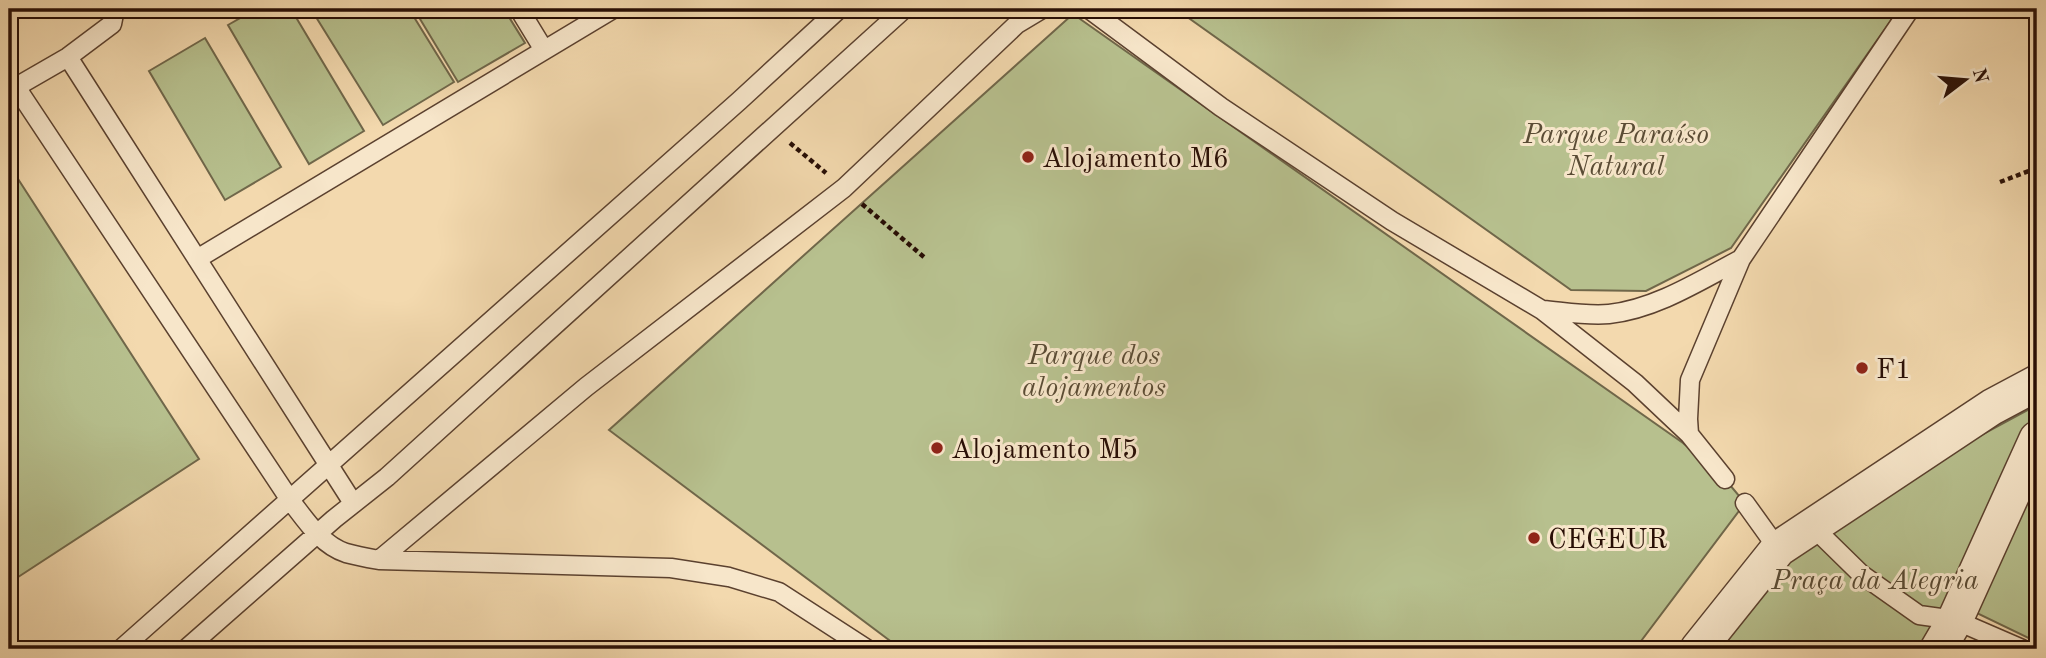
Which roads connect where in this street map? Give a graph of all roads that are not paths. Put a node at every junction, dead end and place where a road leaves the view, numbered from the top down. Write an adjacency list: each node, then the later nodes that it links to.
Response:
1 (115, 9): 10 (lane)
2 (519, 9): 9 (lane)
3 (612, 9): 9 (lane)
4 (839, 9): 18 (lane)
5 (904, 9): 21 (lane)
6 (1042, 9): 26 (lane)
7 (1089, 9): 14 (lane)
8 (1910, 9): 13 (lane)
9 (544, 50): 12 (lane)
10 (68, 57): 11 (lane); 12 (lane)
11 (13, 89): 20 (lane)
12 (197, 259): 18 (lane)
13 (1741, 259): 14 (lane); 16 (lane)
14 (1542, 310): 16 (lane)
15 (2037, 383): 23 (street)
16 (1689, 434): 19 (lane)
17 (2037, 439): 27 (street)
18 (328, 465): 20 (lane); 21 (lane)
19 (1725, 480)
20 (290, 500): 24 (lane); 28 (lane)
21 (353, 503): 24 (lane)
22 (1745, 503): 25 (lane)
23 (1813, 527): 25 (street); 27 (lane)
24 (317, 534): 26 (lane); 29 (lane)
25 (1779, 549): 31 (street)
26 (379, 561): 30 (lane)
27 (1955, 620): 32 (street); 33 (lane)
28 (121, 649)
29 (186, 649)
30 (867, 649)
31 (1698, 649)
32 (1938, 649)
33 (2022, 649)

